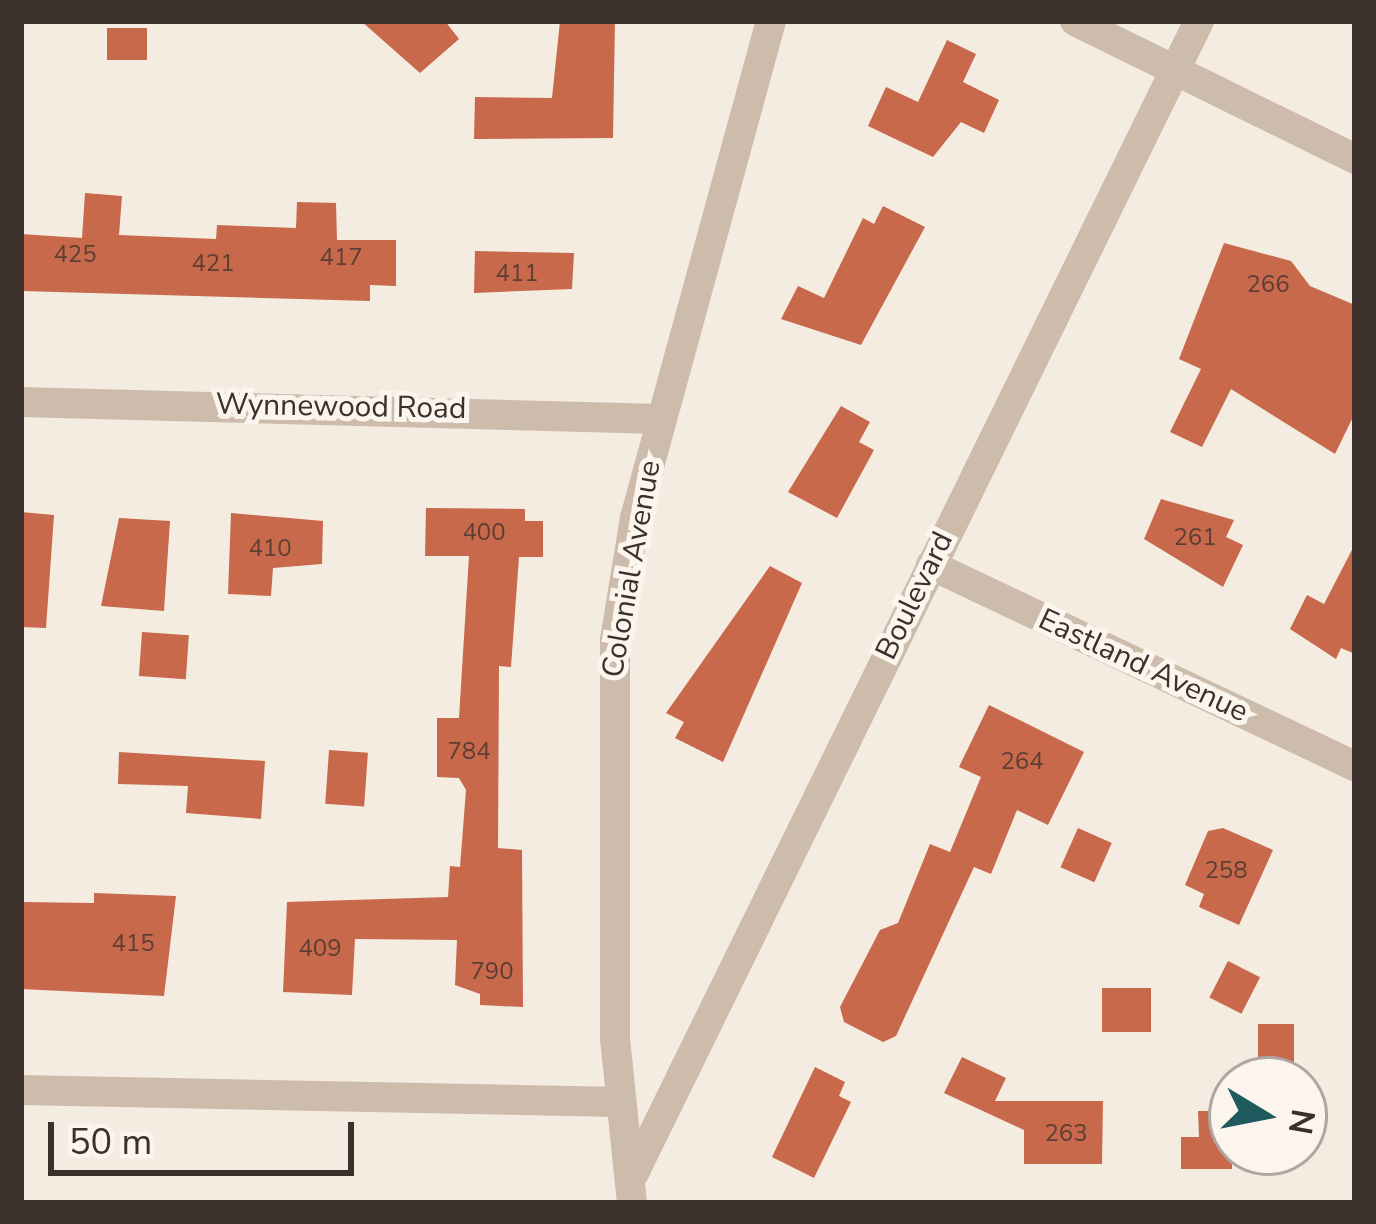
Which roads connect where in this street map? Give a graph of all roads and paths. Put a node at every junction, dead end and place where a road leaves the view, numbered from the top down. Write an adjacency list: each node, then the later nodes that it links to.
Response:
1 (771, 21): 7 (street, Colonial Avenue)
2 (1075, 21): 4 (street)
3 (1199, 21): 4 (street, Boulevard)
4 (1174, 70): 5 (street); 8 (street, Boulevard)
5 (1355, 159)
6 (21, 402): 7 (street, Wynnewood Road)
7 (660, 419): 11 (street, Colonial Avenue)
8 (931, 565): 9 (street, Eastland Avenue); 12 (street, Boulevard)
9 (1355, 766)
10 (21, 1090): 11 (street)
11 (618, 1102): 12 (street, Colonial Avenue)
12 (633, 1188)

